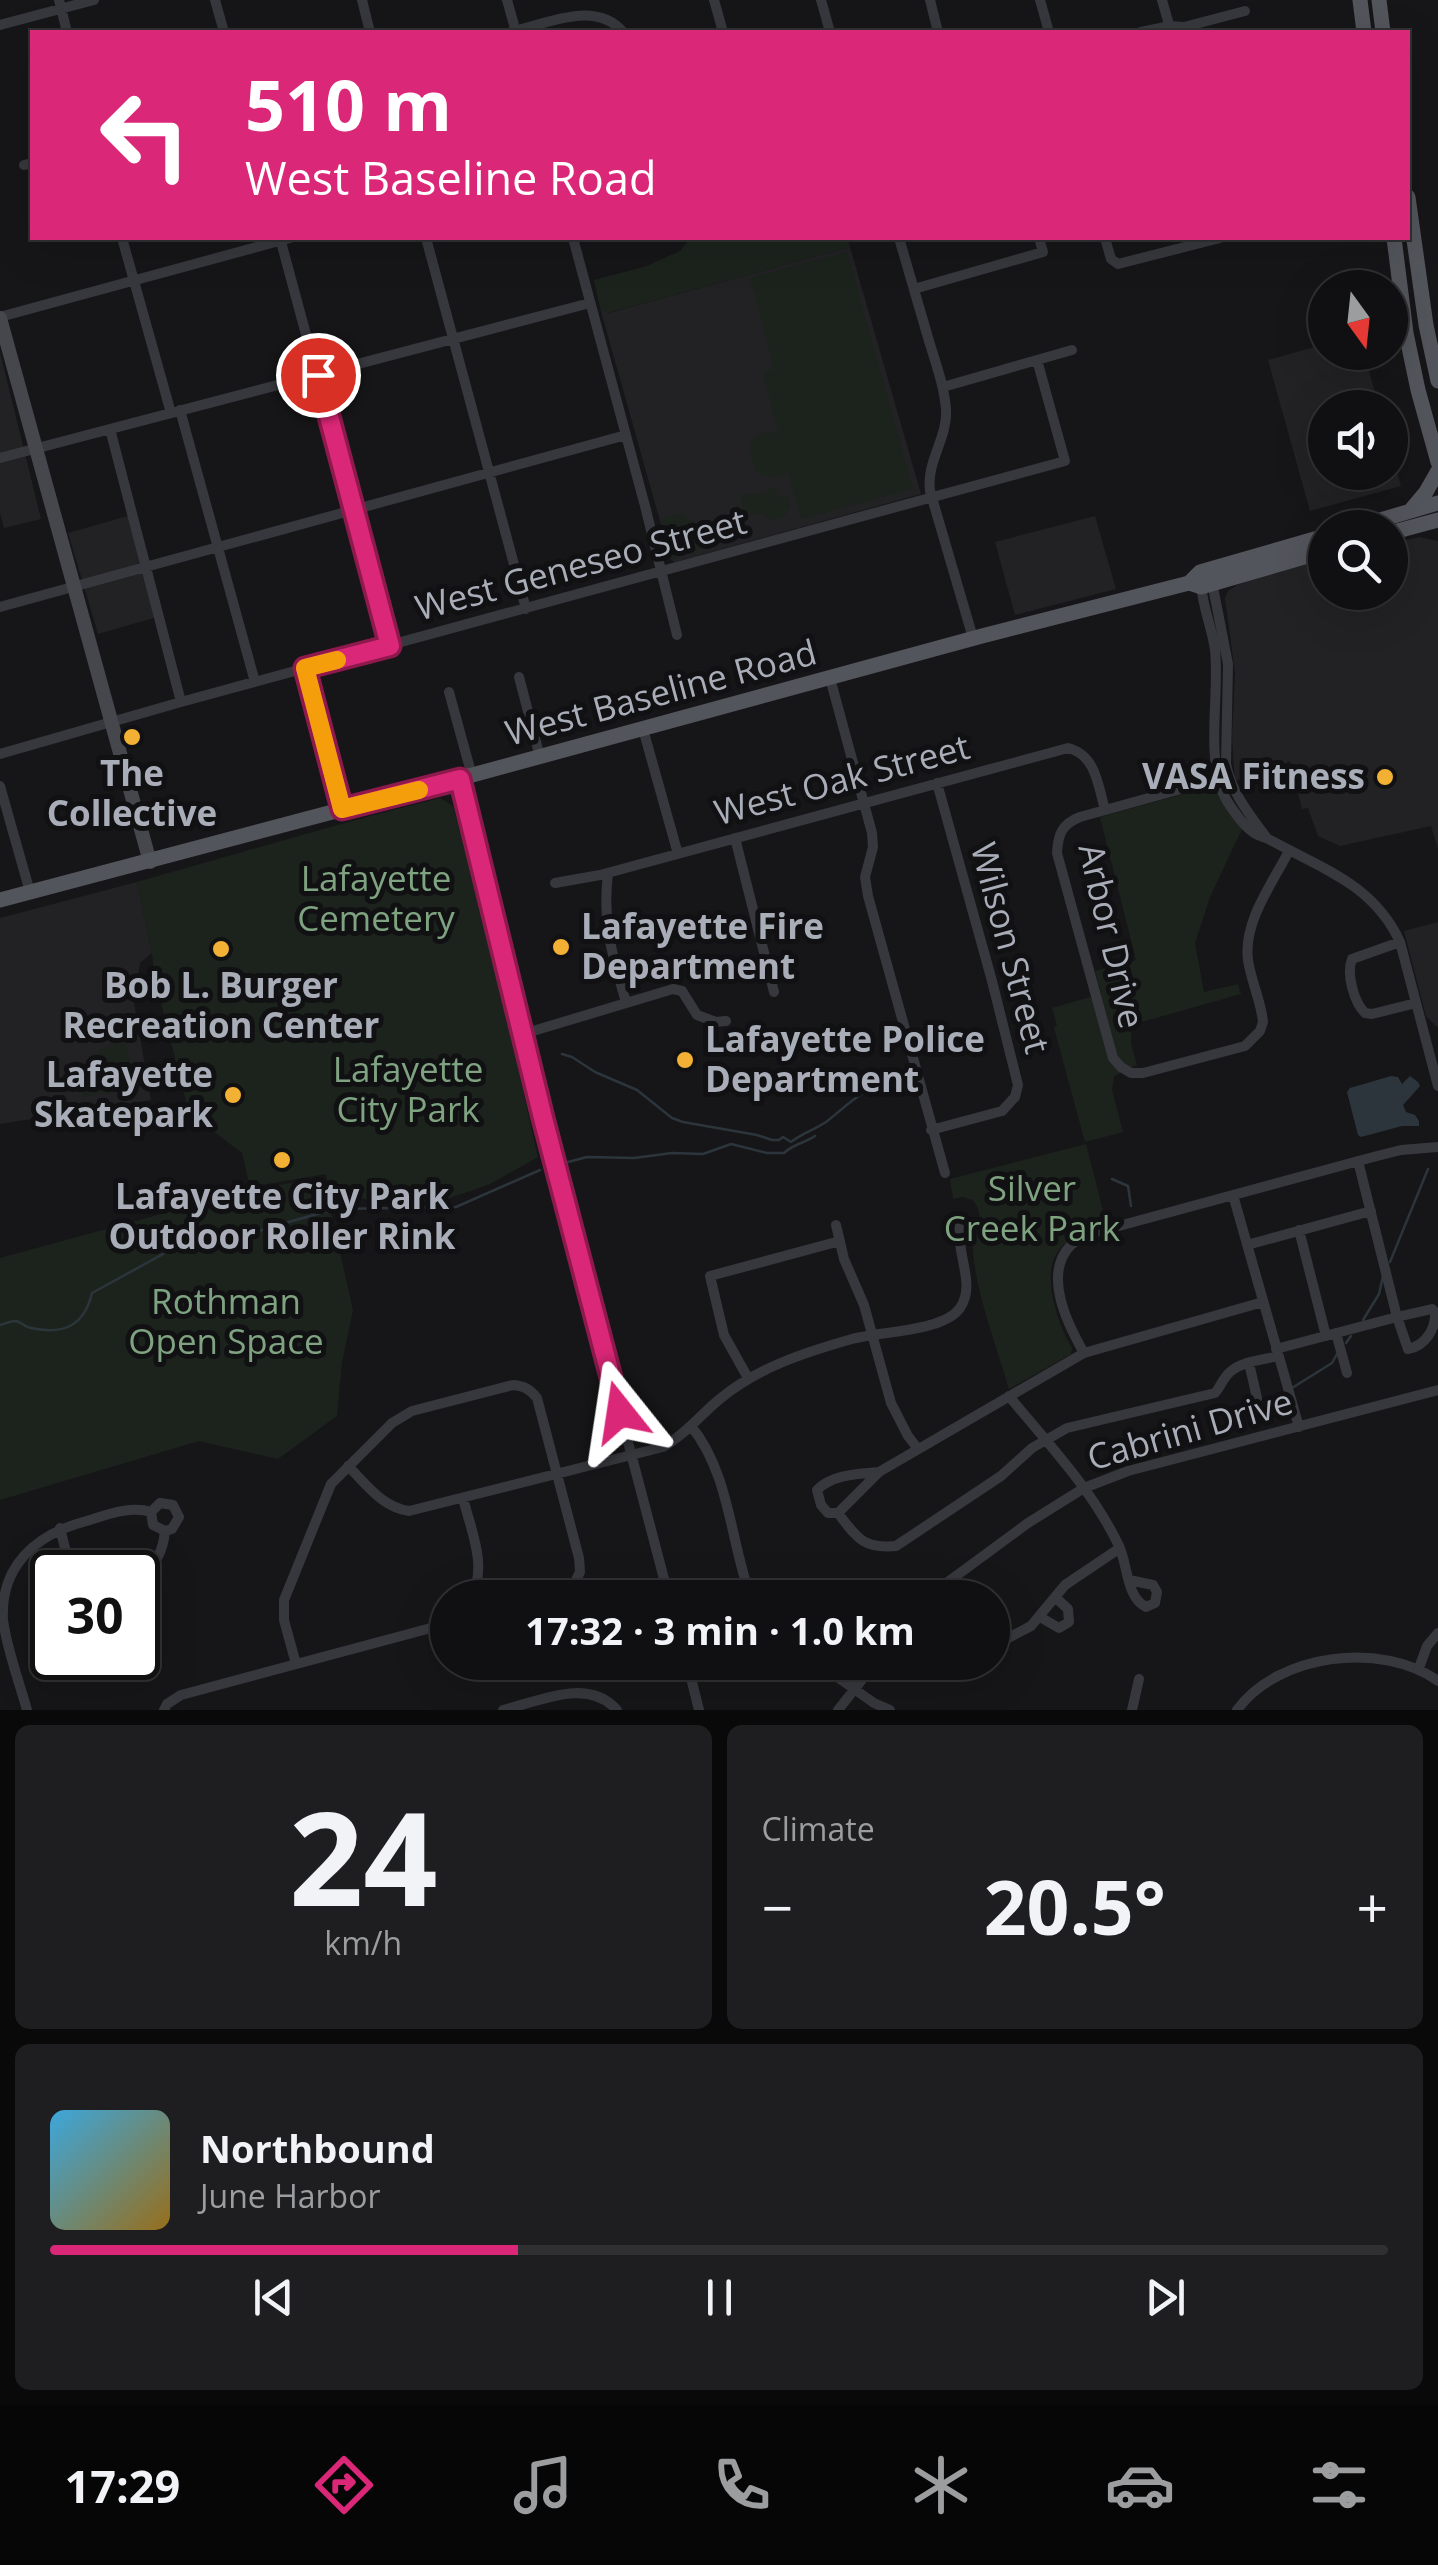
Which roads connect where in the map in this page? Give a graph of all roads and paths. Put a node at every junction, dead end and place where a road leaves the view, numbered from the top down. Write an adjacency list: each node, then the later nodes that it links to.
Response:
1 (94, 0): 12 (street)
2 (215, 0): 17 (street)
3 (362, 0): 18 (street)
4 (508, 0): 19 (street)
5 (714, 0): 22 (street)
6 (821, 0): 23 (street)
7 (930, 0): 24 (street)
8 (1040, 0): 25 (street)
9 (1162, 0): 15 (street)
10 (1360, 0): 26 (main road)
11 (1379, 0): 27 (main road)
12 (60, 4): 14 (street); 16 (street)
13 (1245, 11): 15 (street)
14 (0, 25)
15 (1170, 29)
16 (66, 30)
17 (223, 30)
18 (370, 30)
19 (514, 30)
20 (521, 30): 21 (street)
21 (622, 30)
22 (722, 30)
23 (829, 30)
24 (938, 30)
25 (1048, 30)
26 (1364, 30)
27 (1383, 30)
28 (1410, 211): 47 (main road)
29 (123, 240): 39 (street)
30 (277, 240): 39 (street)
31 (284, 240): 46 (street)
32 (427, 240): 43 (street)
33 (574, 240): 41 (street)
34 (900, 240): 40 (street)
35 (1040, 240): 40 (street)
36 (1106, 240): 37 (street)
37 (1212, 240)
38 (1394, 240): 54 (main road)
39 (134, 280): 42 (street); 49 (street)
40 (914, 289): 48 (street)
41 (590, 303): 43 (street); 51 (street)
42 (0, 318): 52 (street)
43 (452, 339): 46 (street); 56 (street)
44 (1072, 350): 45 (street)
45 (1037, 360): 48 (street); 57 (street, West Geneseo Street)
46 (318, 375): 49 (street); 59 (street)
47 (1438, 381)
48 (943, 387): 57 (street)
49 (176, 411): 50 (street); 66 (street)
50 (110, 429): 52 (street); 68 (street)
51 (626, 435): 56 (street); 69 (street)
52 (35, 448): 53 (street); 71 (street)
53 (0, 458)
54 (1438, 462)
55 (1438, 471): 60 (main road)
56 (490, 474): 59 (street); 73 (street)
57 (932, 497): 69 (street, West Geneseo Street); 75 (street)
58 (1438, 504): 60 (main road)
59 (354, 511): 66 (street); 76 (street)
60 (1414, 518): 61 (main road); 62 (main road); 63 (main road); 64 (main road)
61 (1408, 519)
62 (1438, 520)
63 (1408, 522)
64 (1438, 536)
65 (1308, 542): 70 (main road, West Baseline Road)
66 (218, 546): 68 (street); 80 (street)
67 (1308, 556): 70 (main road, West Baseline Road)
68 (146, 566): 71 (street); 82 (street)
69 (662, 572): 73 (street, West Geneseo Street); 74 (street)
70 (1203, 579): 75 (main road, West Baseline Road); 88 (street)
71 (74, 587): 72 (street); 83 (street)
72 (0, 608)
73 (526, 609): 76 (street, West Geneseo Street)
74 (678, 635)
75 (973, 638): 79 (main road, West Baseline Road)
76 (390, 646): 77 (street, West Geneseo Street)
77 (305, 668): 80 (street, West Geneseo Street); 92 (street)
78 (518, 678): 86 (street)
79 (830, 678): 84 (main road, West Baseline Road); 91 (street)
80 (255, 682): 82 (street, West Geneseo Street)
81 (449, 692): 87 (street)
82 (181, 702): 83 (street, West Geneseo Street)
83 (111, 724): 85 (street, West Geneseo Street); 97 (street)
84 (642, 729): 86 (main road, West Baseline Road); 96 (street)
85 (0, 754)
86 (540, 757): 87 (main road, West Baseline Road)
87 (466, 777): 92 (main road, West Baseline Road); 107 (street)
88 (1224, 778): 93 (street, Arbor Drive); 95 (street)
89 (936, 783): 91 (street, West Oak Street); 93 (street, West Oak Street); 110 (street, Wilson Street)
90 (0, 786): 100 (street)
91 (865, 803): 94 (street, West Oak Street); 110 (street)
92 (342, 809): 97 (main road, West Baseline Road)
93 (1105, 810): 95 (street, Arbor Drive)
94 (735, 838): 96 (street, West Oak Street); 103 (street)
95 (1289, 851): 102 (street)
96 (678, 854): 98 (street, West Oak Street)
97 (150, 862): 100 (main road, West Baseline Road)
98 (608, 873): 99 (street, West Oak Street); 104 (street)
99 (555, 883)
100 (30, 892): 101 (main road, West Baseline Road)
101 (0, 900)
102 (1400, 942): 105 (street); 105 (street)
103 (774, 992)
104 (626, 1002): 106 (street); 107 (street)
105 (1416, 1003): 108 (street)
106 (726, 1021)
107 (522, 1034): 136 (street)
108 (1433, 1048): 109 (street)
109 (1438, 1086)
110 (932, 1130): 113 (street)
111 (1438, 1147): 112 (street)
112 (1358, 1161): 114 (street); 115 (street)
113 (945, 1173)
114 (1233, 1196): 120 (street); 125 (street)
115 (1371, 1211): 118 (street); 123 (street)
116 (960, 1218): 122 (street)
117 (836, 1226): 119 (street)
118 (1299, 1230): 120 (street); 123 (street)
119 (840, 1241): 122 (street); 128 (street)
120 (1247, 1244): 121 (street)
121 (1264, 1302): 124 (street); 125 (street)
122 (872, 1333): 128 (street); 135 (street)
123 (1331, 1335): 124 (street); 127 (street)
124 (1277, 1352): 126 (street); 133 (street)
125 (1084, 1354): 130 (street)
126 (1249, 1363): 131 (street); 134 (street)
127 (1347, 1373)
128 (748, 1378): 132 (street)
129 (1438, 1390): 133 (street, Cabrini Drive)
130 (1009, 1396): 134 (street); 135 (street)
131 (1258, 1398)
132 (691, 1426): 136 (street); 152 (street)
133 (1298, 1426): 140 (street, Cabrini Drive)
134 (1045, 1440): 140 (street); 143 (street)
135 (918, 1449): 138 (street)
136 (632, 1456): 139 (street); 151 (street)
137 (348, 1466): 139 (street); 141 (street); 161 (street)
138 (879, 1472): 143 (street); 143 (street)
139 (557, 1475): 141 (street); 150 (street)
140 (1084, 1488): 146 (street); 153 (street, Cabrini Drive)
141 (462, 1498): 149 (street)
142 (150, 1512): 144 (street); 145 (street); 145 (street)
143 (838, 1513)
144 (60, 1528): 147 (street); 157 (street)
145 (166, 1531): 148 (street)
146 (1120, 1548): 154 (street); 155 (street)
147 (66, 1550)
148 (160, 1556)
149 (478, 1580)
150 (577, 1580)
151 (664, 1580)
152 (746, 1580)
153 (950, 1580)
154 (1129, 1580)
155 (1055, 1597): 156 (street); 156 (street)
156 (1040, 1617): 160 (street)
157 (2, 1624): 169 (street)
158 (430, 1628): 161 (street)
159 (1438, 1634): 162 (street)
160 (1010, 1636)
161 (296, 1664): 170 (street)
162 (1419, 1668): 167 (street); 177 (street)
163 (1140, 1679): 176 (street)
164 (691, 1680): 173 (street)
165 (840, 1680): 168 (street)
166 (862, 1680): 168 (street)
167 (1438, 1681)
168 (854, 1690): 174 (street); 175 (street)
169 (27, 1710)
170 (164, 1710)
171 (503, 1710): 172 (street)
172 (617, 1710)
173 (699, 1710)
174 (838, 1710)
175 (890, 1710)
176 (1132, 1710)
177 (1237, 1710)

